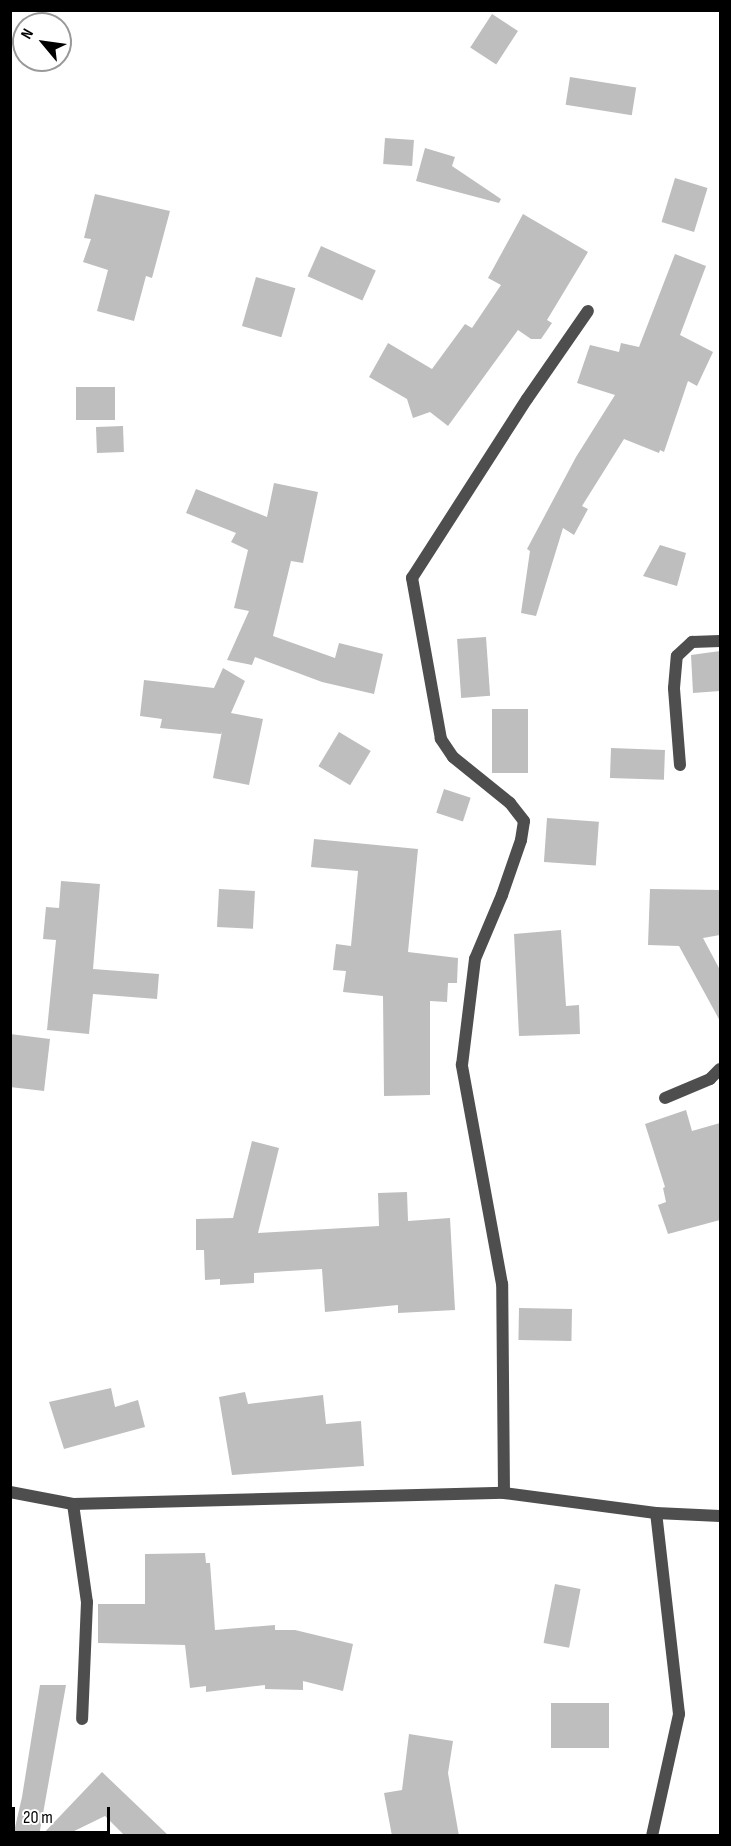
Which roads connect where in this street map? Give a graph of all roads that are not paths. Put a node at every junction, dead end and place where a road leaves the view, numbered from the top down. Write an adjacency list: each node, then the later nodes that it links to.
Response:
1 (588, 311): 7 (street)
2 (720, 640): 3 (street)
3 (680, 765)
4 (720, 1070): 5 (street)
5 (665, 1098)
6 (10, 1492): 8 (street)
7 (504, 1493): 8 (street); 9 (street)
8 (73, 1504): 11 (street)
9 (656, 1513): 10 (street); 12 (street)
10 (720, 1516)
11 (82, 1719)
12 (652, 1836)

